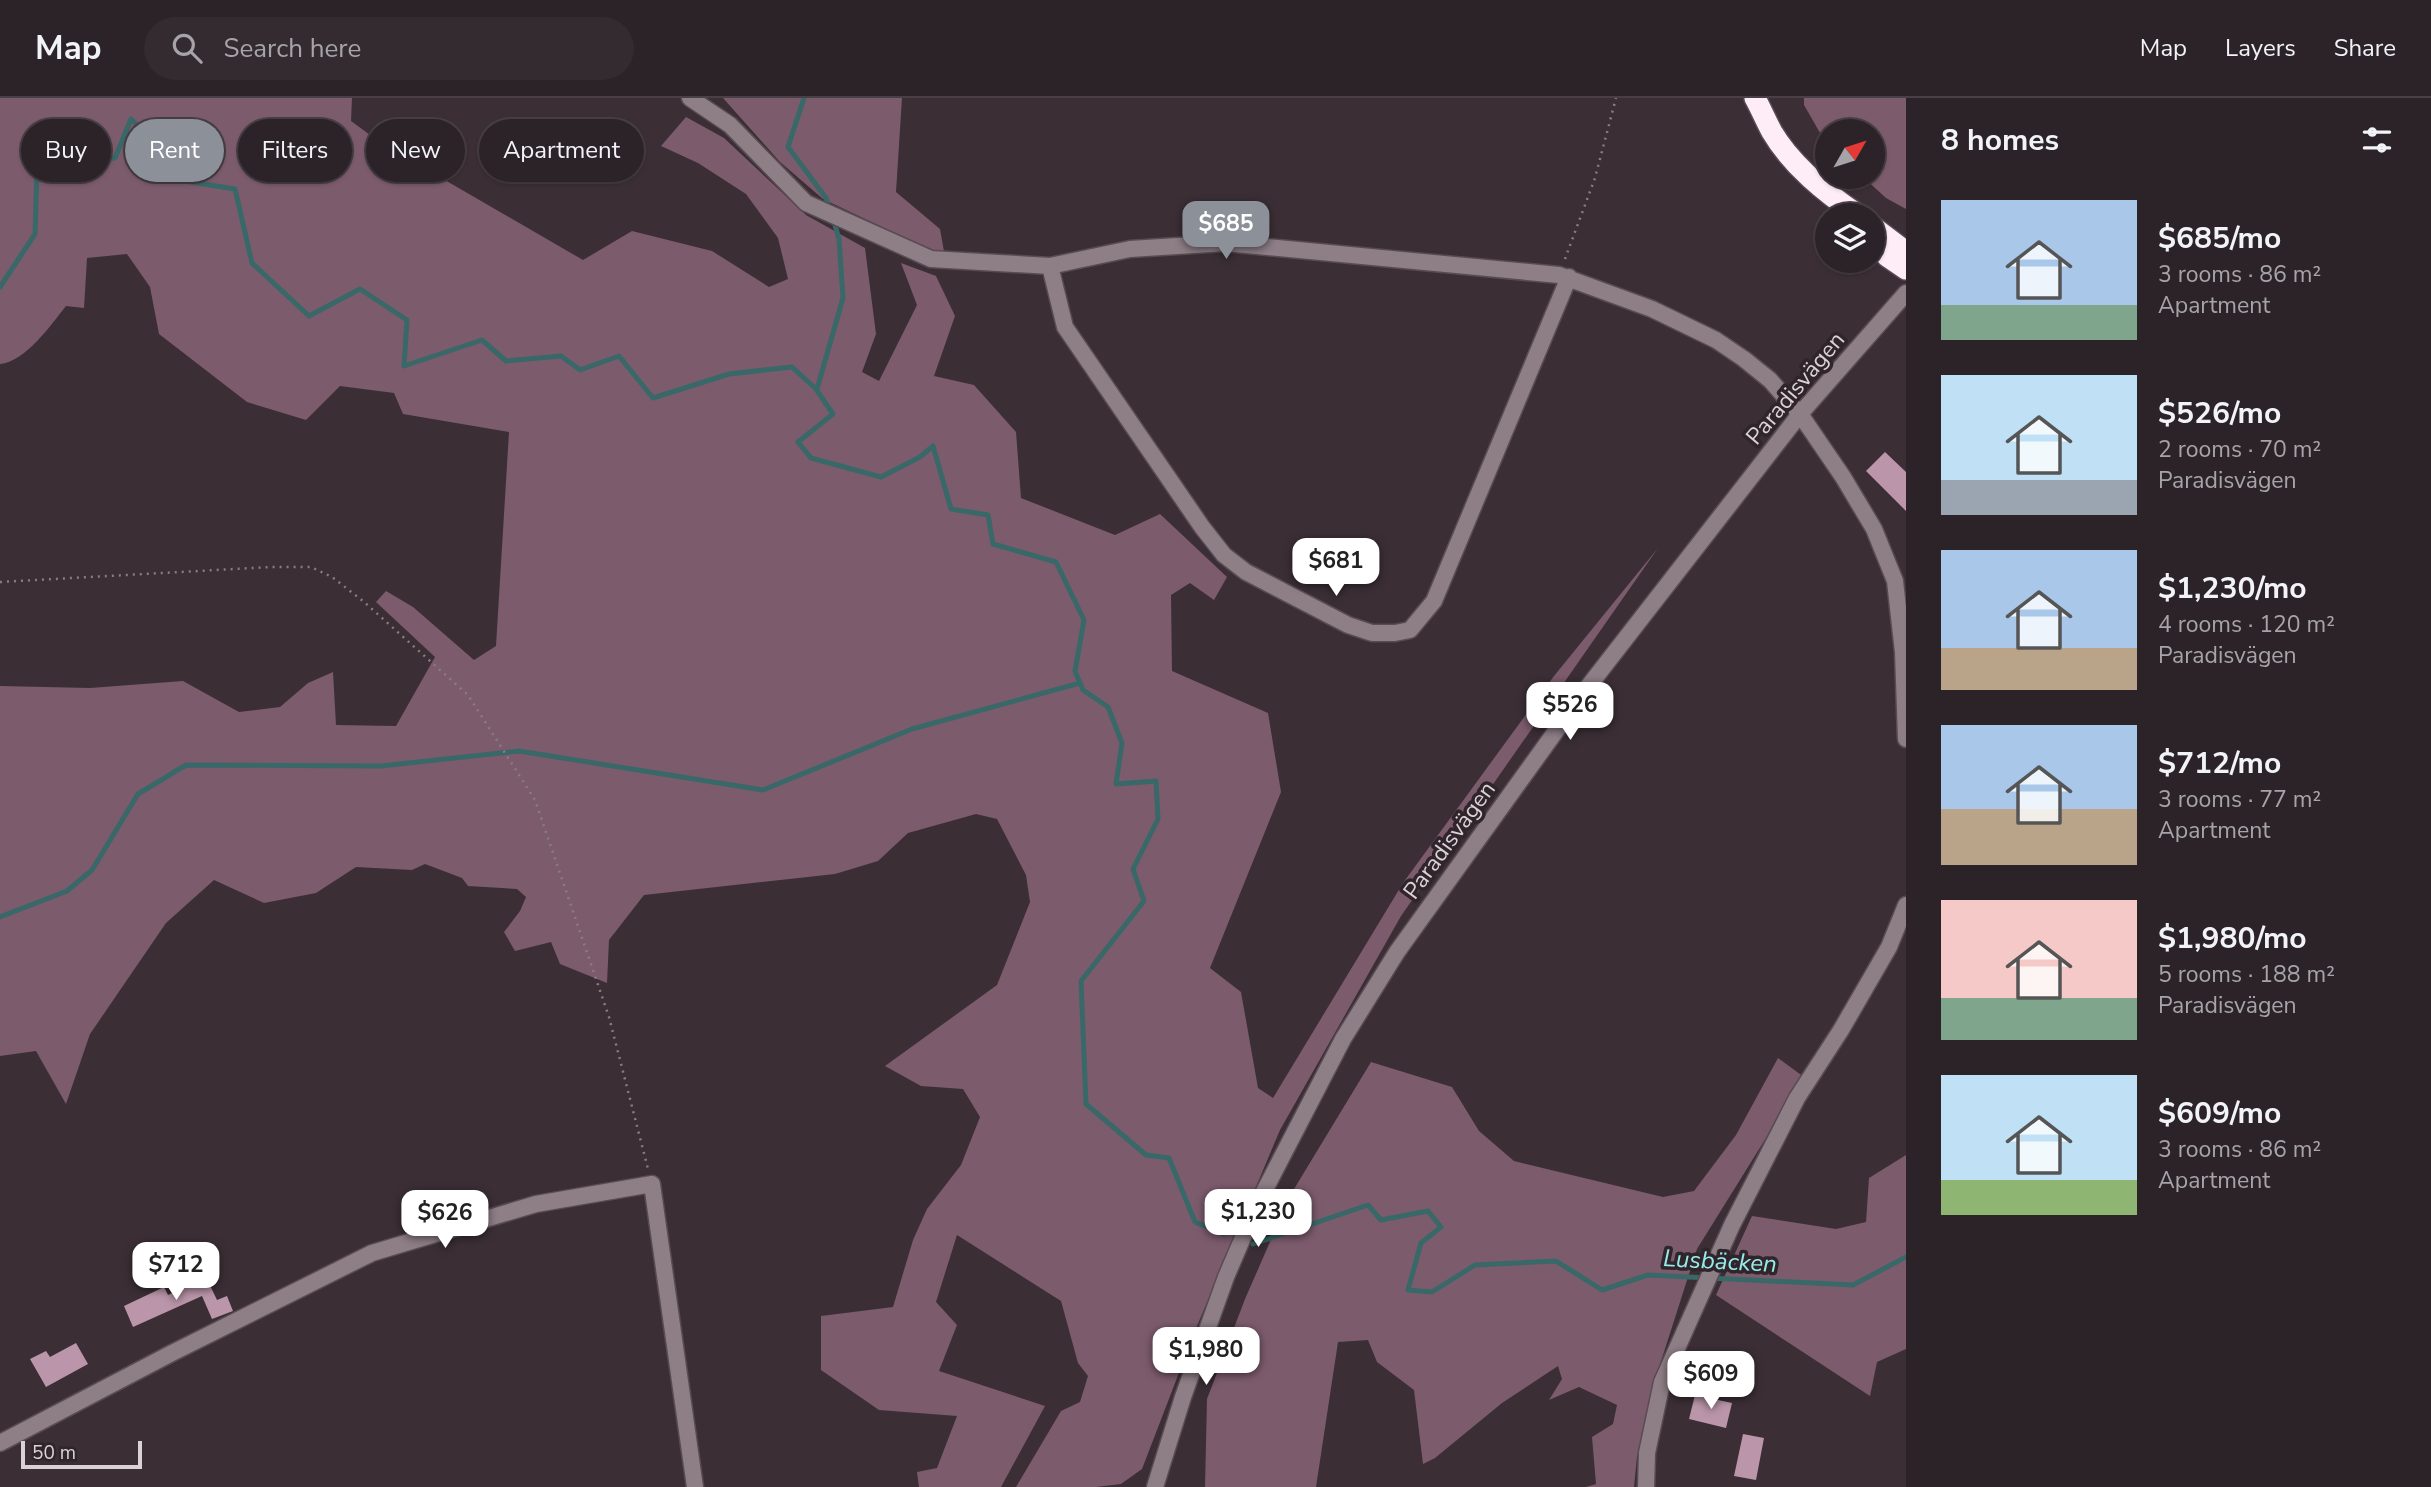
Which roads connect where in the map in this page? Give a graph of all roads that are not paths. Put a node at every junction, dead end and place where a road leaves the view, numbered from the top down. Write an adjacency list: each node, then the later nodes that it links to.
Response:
1 (690, 98): 7 (street)
2 (1759, 103): 3 (highway)
3 (1839, 203)
4 (1885, 236): 5 (highway)
5 (1906, 252)
6 (1885, 254): 8 (highway)
7 (1050, 266): 9 (street); 9 (street)
8 (1906, 269)
9 (1564, 276): 11 (street)
10 (1906, 293): 11 (street, Paradisvägen)
11 (1800, 414): 12 (street); 16 (street, Paradisvägen)
12 (1906, 738)
13 (1906, 905): 17 (street)
14 (0, 1443): 15 (street)
15 (695, 1487)
16 (1155, 1487)
17 (1646, 1487)

